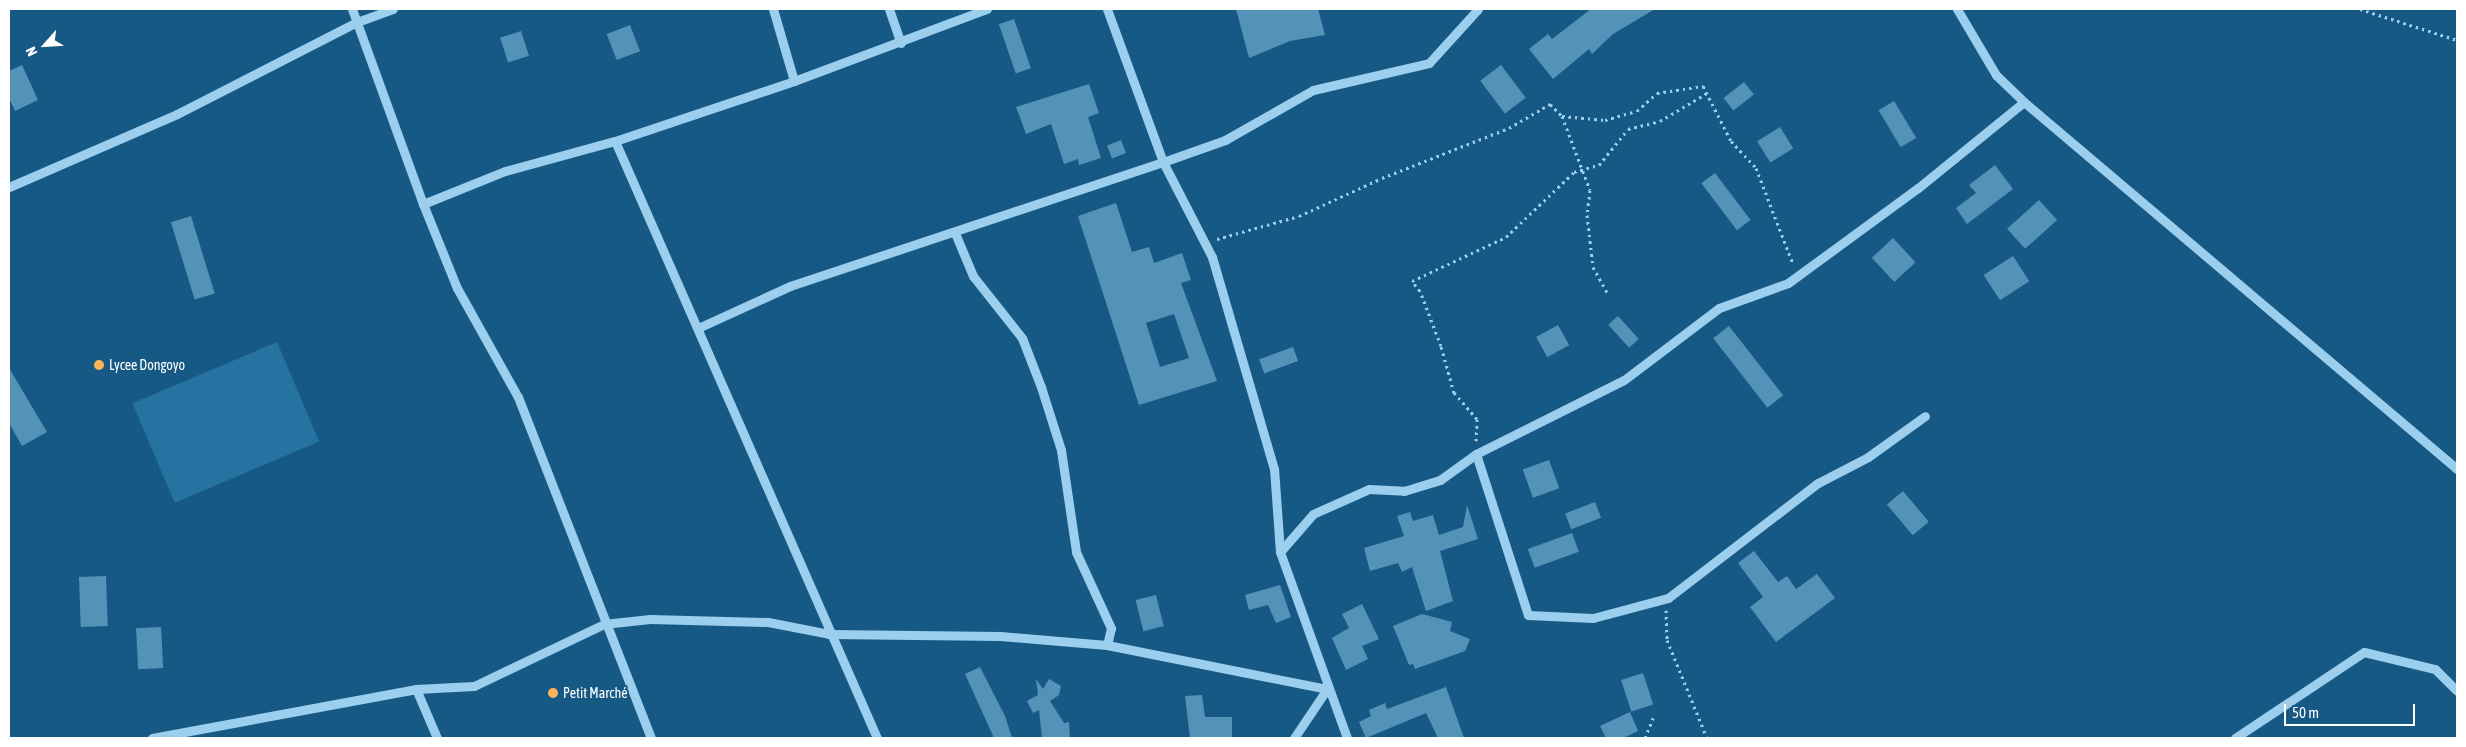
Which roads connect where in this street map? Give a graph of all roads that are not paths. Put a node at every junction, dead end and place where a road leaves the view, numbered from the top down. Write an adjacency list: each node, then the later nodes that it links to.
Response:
1 (352, 9): 9 (street)
2 (393, 9): 9 (street)
3 (773, 9): 11 (street)
4 (889, 9): 10 (street)
5 (987, 9): 10 (street)
6 (1107, 9): 14 (street)
7 (1478, 9): 14 (street)
8 (1957, 9): 12 (street)
9 (357, 22): 15 (street); 16 (street)
10 (901, 43): 11 (street)
11 (794, 82): 13 (street)
12 (2024, 102): 20 (street); 21 (street)
13 (615, 141): 16 (street); 18 (street)
14 (1163, 162): 17 (street); 22 (street)
15 (9, 187)
16 (423, 204): 23 (street)
17 (955, 233): 18 (street); 25 (street)
18 (698, 328): 24 (street)
19 (1925, 416): 20 (street)
20 (1476, 454): 22 (street)
21 (2457, 469)
22 (1280, 552): 27 (street)
23 (604, 624): 24 (street); 26 (street); 31 (street)
24 (829, 634): 25 (street); 32 (street)
25 (1107, 645): 27 (street)
26 (416, 689): 29 (street); 30 (street)
27 (1326, 689): 33 (street); 34 (street)
28 (2457, 691): 35 (street)
29 (152, 738)
30 (437, 738)
31 (650, 738)
32 (876, 738)
33 (1294, 738)
34 (1347, 738)
35 (2235, 738)

